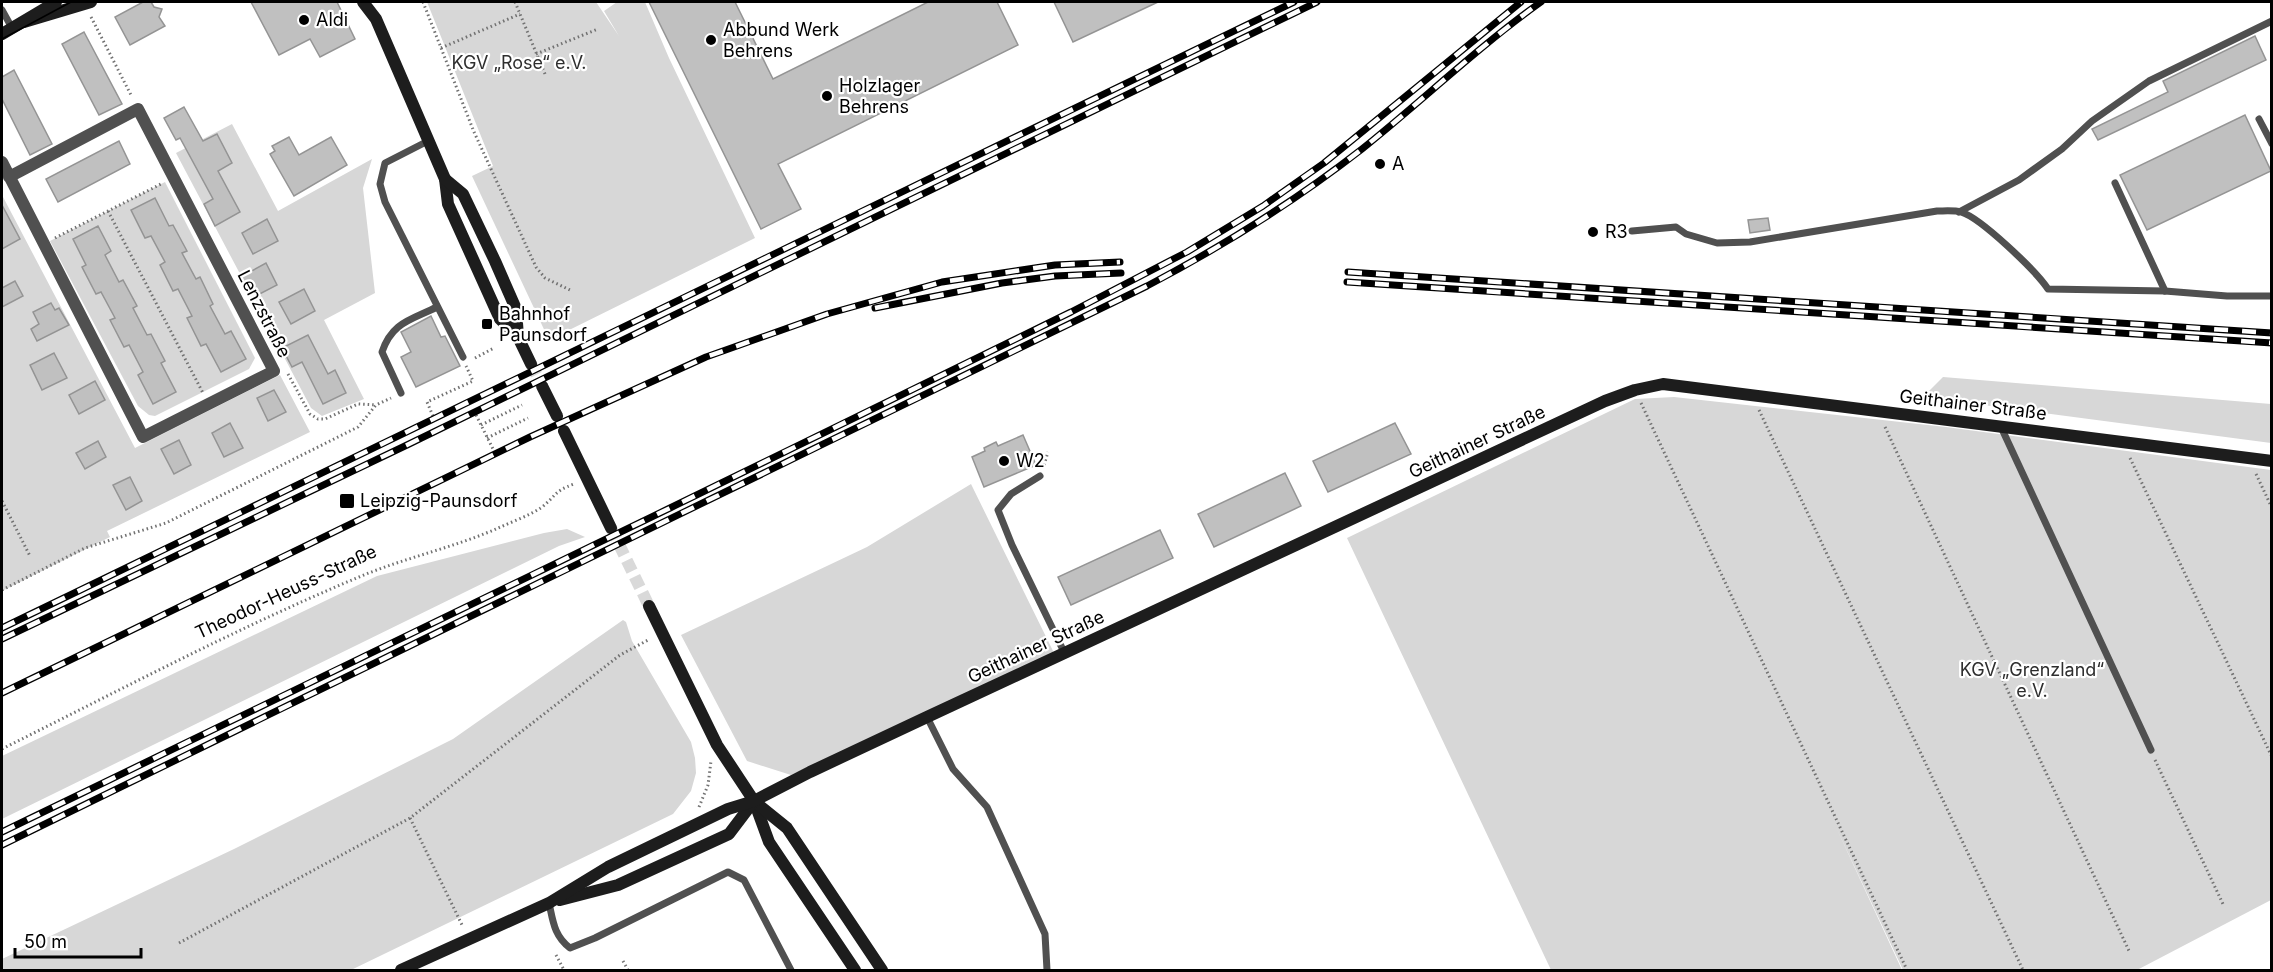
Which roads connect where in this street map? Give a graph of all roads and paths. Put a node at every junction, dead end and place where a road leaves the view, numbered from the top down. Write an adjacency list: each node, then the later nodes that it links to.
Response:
1 (56, 2): 10 (street)
2 (363, 2): 9 (street)
3 (374, 2): 9 (street)
4 (423, 2): 14 (path)
5 (515, 2): 8 (path)
6 (88, 3): 10 (street); 17 (path)
7 (2, 10): 13 (lane)
8 (520, 14): 14 (path); 15 (path)
9 (376, 19): 19 (street)
10 (24, 21): 13 (street)
11 (2271, 21): 27 (lane)
12 (598, 29): 15 (path)
13 (7, 31)
14 (441, 48): 30 (path)
15 (536, 54): 16 (path)
16 (545, 74)
17 (138, 109): 22 (street); 23 (street, Lenzstraße)
18 (2259, 119): 20 (lane)
19 (428, 141): 24 (street); 33 (lane)
20 (2271, 144)
21 (2, 162): 22 (street, Lenzstraße)
22 (9, 177): 29 (street, Lenzstraße)
23 (174, 177): 26 (path); 38 (street, Lenzstraße)
24 (446, 178): 34 (street); 34 (street)
25 (2115, 183): 31 (lane)
26 (108, 211): 29 (path); 43 (path)
27 (1959, 212): 28 (lane); 31 (lane)
28 (1632, 231)
29 (44, 244): 43 (street, Lenzstraße)
30 (570, 290)
31 (2165, 291): 32 (lane)
32 (2271, 296)
33 (437, 307): 36 (lane); 41 (lane)
34 (518, 337): 37 (street)
35 (494, 348): 36 (path)
36 (466, 359): 48 (path)
37 (531, 364)
38 (274, 371): 43 (street, Lenzstraße); 44 (path)
39 (542, 386): 49 (street)
40 (1635, 390): 42 (street, Geithainer Straße); 68 (street, Geithainer Straße); 91 (path)
41 (401, 393): 44 (path)
42 (1753, 396): 46 (street, Geithainer Straße); 92 (path)
43 (209, 404)
44 (376, 405): 65 (path)
45 (522, 405): 51 (path)
46 (1878, 411): 52 (street, Geithainer Straße); 81 (path)
47 (476, 415): 51 (path)
48 (434, 416)
49 (557, 416)
50 (528, 418): 54 (path)
51 (481, 425): 54 (path)
52 (2001, 427): 55 (street, Geithainer Straße); 72 (lane)
53 (564, 430): 60 (street)
54 (488, 438): 56 (path)
55 (2122, 442): 57 (street, Geithainer Straße); 73 (path)
56 (494, 451)
57 (2248, 458): 58 (street, Geithainer Straße); 62 (path)
58 (2271, 461)
59 (1040, 476): 68 (lane)
60 (587, 479): 63 (street); 71 (path, Theodor-Heuss-Straße)
61 (2, 501): 64 (path)
62 (2271, 508)
63 (612, 528)
64 (30, 556)
65 (2, 590)
66 (649, 606): 67 (street)
67 (662, 633): 70 (street); 76 (path)
68 (1065, 654): 69 (street, Geithainer Straße)
69 (927, 717): 74 (street, Geithainer Straße); 90 (lane)
70 (717, 745): 74 (street); 75 (path)
71 (2, 749)
72 (2151, 750): 78 (path)
73 (2271, 757)
74 (754, 801): 77 (street, Geithainer Straße); 77 (street, Geithainer Straße); 88 (street); 89 (street)
75 (698, 809)
76 (410, 818): 79 (path); 80 (path)
77 (549, 903): 79 (street, Geithainer Straße); 87 (lane)
78 (2223, 904)
79 (469, 939): 84 (street, Geithainer Straße)
80 (179, 943)
81 (2130, 953)
82 (556, 955): 85 (path)
83 (623, 961): 86 (path)
84 (401, 970)
85 (564, 970)
86 (628, 970)
87 (791, 970)
88 (855, 970)
89 (882, 970)
90 (1047, 970)
91 (1907, 970)
92 (2023, 970)

